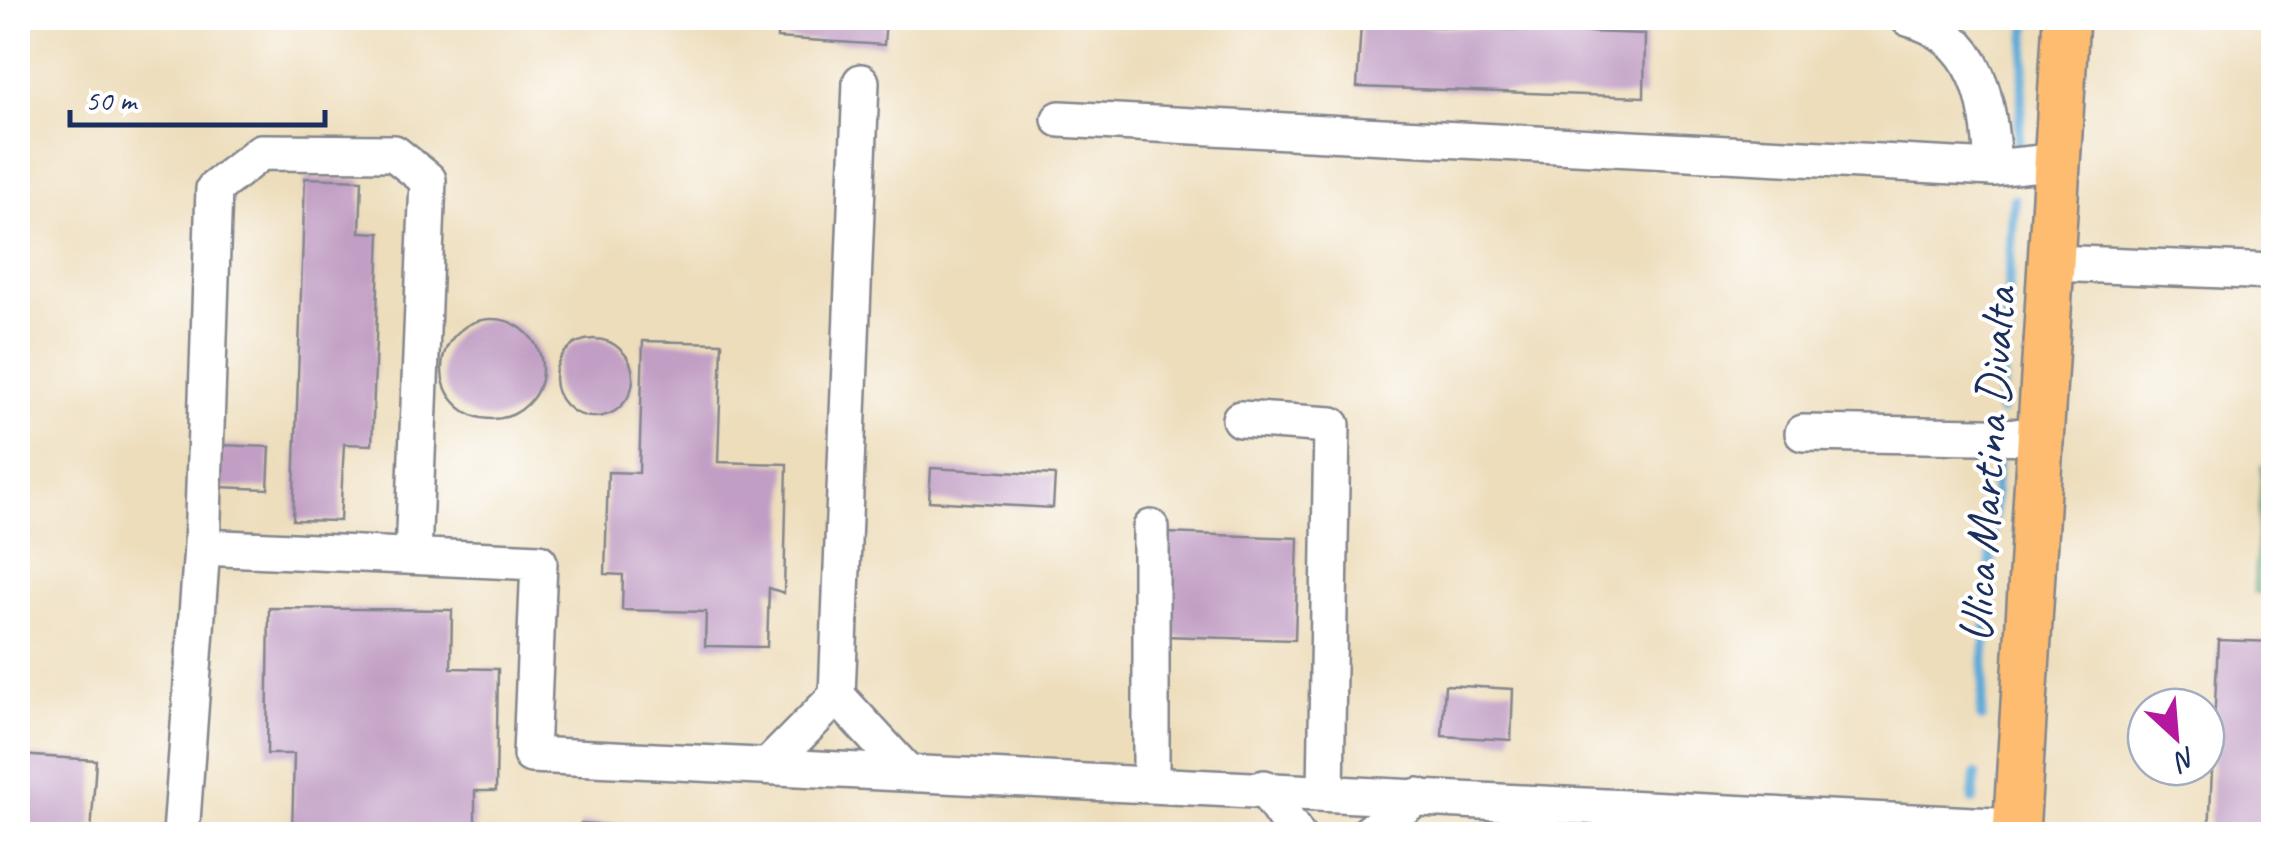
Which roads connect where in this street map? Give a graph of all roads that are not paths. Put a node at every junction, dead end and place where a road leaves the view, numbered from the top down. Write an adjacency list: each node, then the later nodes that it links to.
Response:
1 (1908, 18): 6 (street)
2 (2066, 18): 5 (main road)
3 (861, 82): 15 (street)
4 (1060, 120): 6 (street)
5 (2060, 162): 6 (street); 7 (main road)
6 (1993, 168)
7 (2054, 264): 8 (street, Ulica Martina Divalta); 11 (main road, Ulica Martina Divalta)
8 (2274, 272)
9 (1240, 419): 20 (street)
10 (1803, 434): 11 (street)
11 (2040, 436): 23 (main road, Ulica Martina Divalta)
12 (1150, 528): 18 (street)
13 (202, 547): 14 (street); 14 (street); 24 (street)
14 (414, 556): 16 (street)
15 (838, 696): 16 (street); 17 (street)
16 (768, 766): 17 (street)
17 (907, 772): 18 (street)
18 (1151, 783): 19 (street)
19 (1264, 788): 20 (street); 25 (street)
20 (1326, 791): 21 (street)
21 (1418, 796): 22 (street); 26 (street)
22 (1576, 820): 23 (street)
23 (2016, 831)
24 (181, 834)
25 (1296, 834)
26 (1368, 834)

